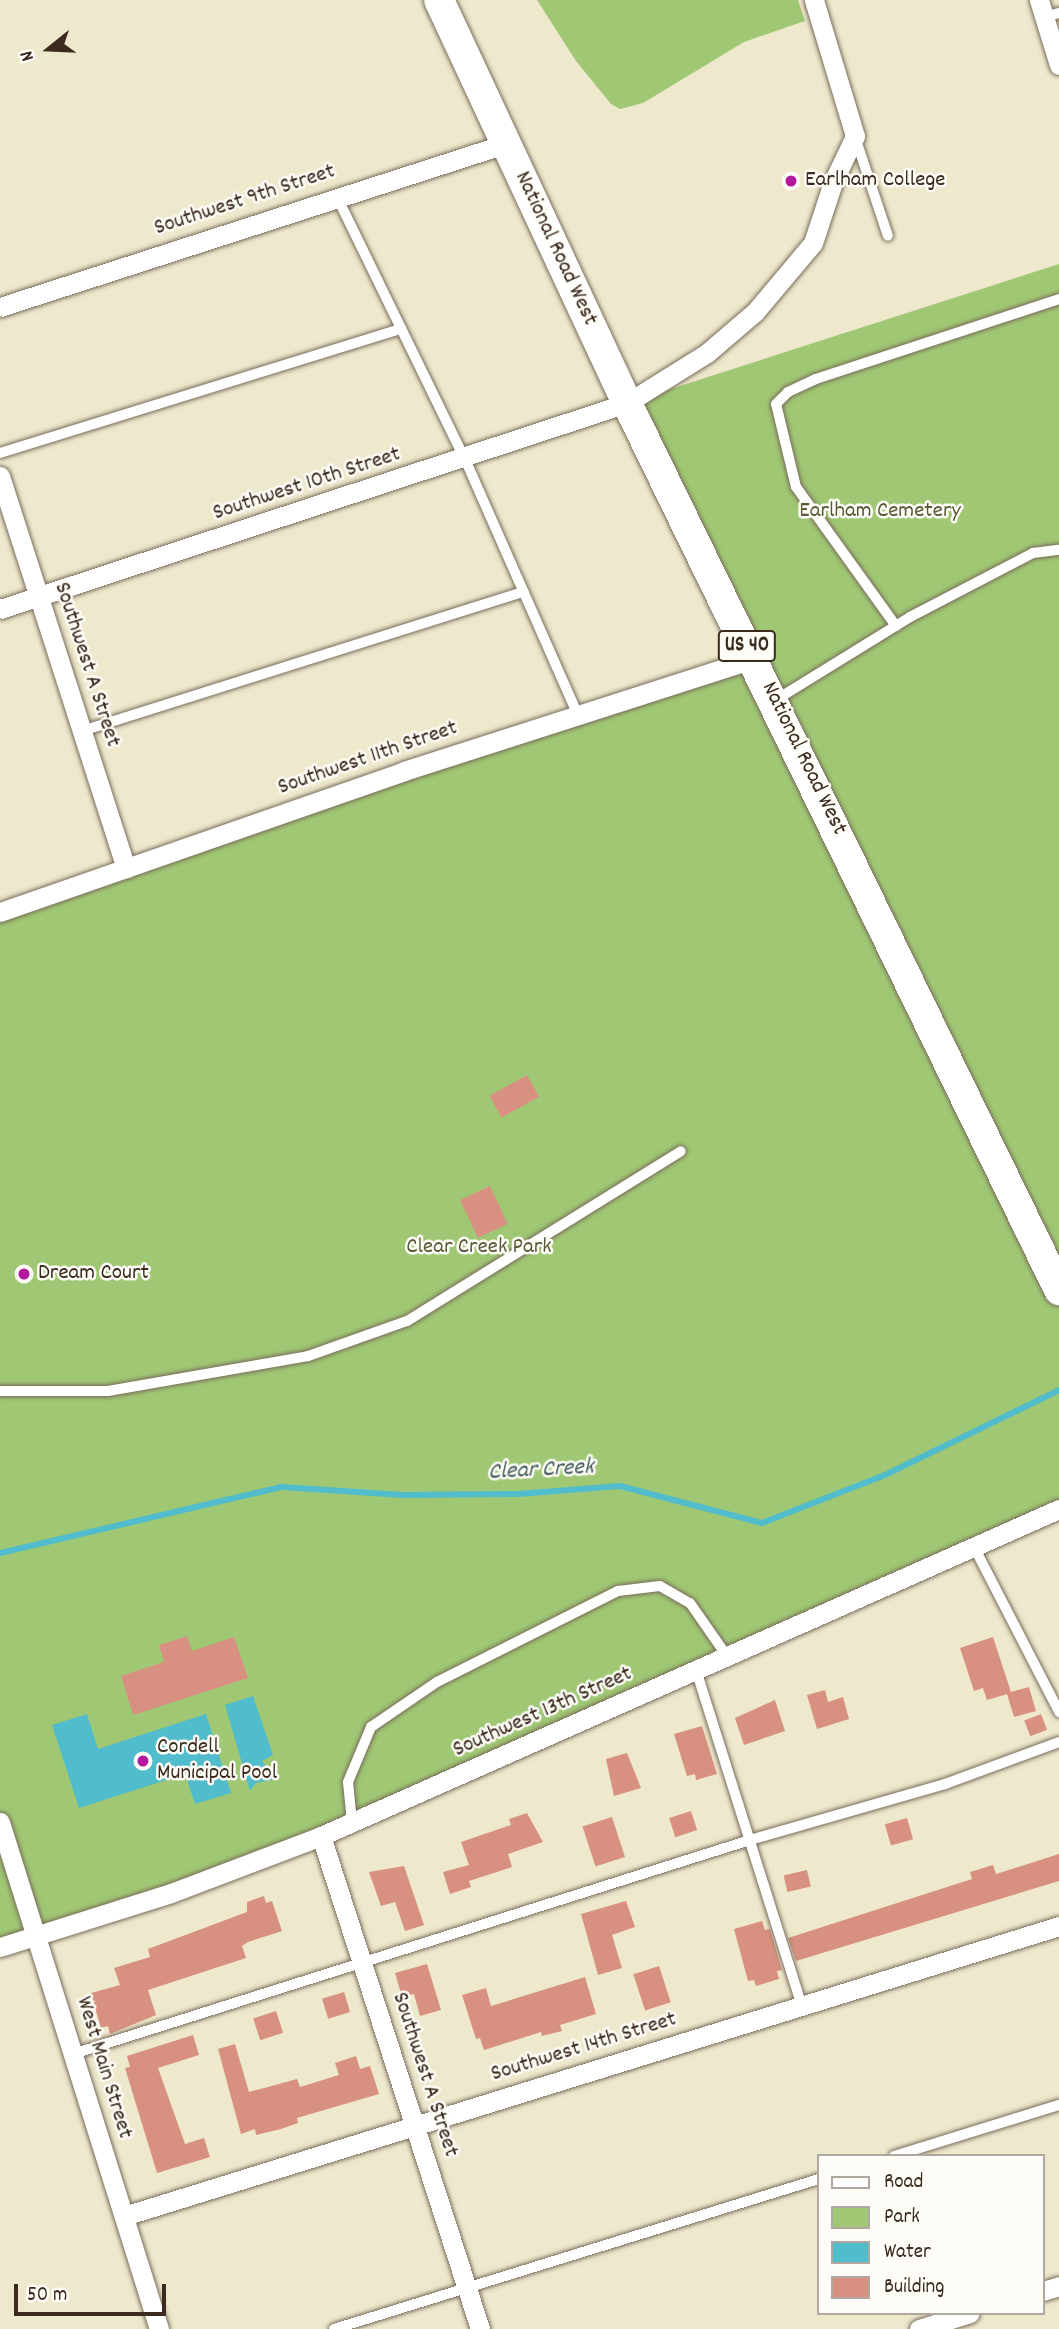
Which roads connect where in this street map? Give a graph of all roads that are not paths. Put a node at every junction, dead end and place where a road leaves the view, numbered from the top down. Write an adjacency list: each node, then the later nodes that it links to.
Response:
1 (439, 0): 6 (main road, National Road West / US 40)
2 (814, 0): 5 (street)
3 (1047, 10): 4 (street)
4 (1059, 65)
5 (855, 136): 8 (lane); 12 (street, Southwest 10th Street)
6 (505, 144): 7 (street, Southwest 9th Street); 12 (main road, National Road West / US 40)
7 (337, 197): 10 (street, Southwest 9th Street); 11 (lane)
8 (888, 236)
9 (1059, 299): 20 (lane)
10 (0, 307)
11 (401, 329): 13 (lane); 14 (lane)
12 (627, 403): 14 (street, Southwest 10th Street); 21 (main road, National Road West / US 40)
13 (0, 453)
14 (465, 459): 17 (lane); 18 (street, Southwest 10th Street)
15 (0, 476): 18 (street, Southwest A Street)
16 (1059, 550): 20 (lane)
17 (524, 592): 23 (lane); 24 (lane)
18 (39, 597): 19 (street, Southwest 10th Street); 24 (street, Southwest A Street)
19 (0, 609)
20 (896, 626): 22 (lane)
21 (753, 659): 22 (main road, National Road West / US 40); 23 (street, Southwest 11th Street)
22 (774, 701): 28 (main road, National Road West / US 40)
23 (578, 715): 25 (street, Southwest 11th Street)
24 (82, 731): 25 (street, Southwest A Street)
25 (126, 869): 26 (street, Southwest 11th Street)
26 (0, 912)
27 (681, 1151): 29 (lane)
28 (1059, 1290)
29 (0, 1391)
30 (1059, 1509): 31 (street, Southwest 13th Street)
31 (974, 1547): 32 (street, Southwest 13th Street); 34 (lane)
32 (727, 1656): 33 (street, Southwest 13th Street); 37 (lane)
33 (696, 1670): 37 (street, Southwest 13th Street); 39 (lane)
34 (1059, 1712)
35 (1059, 1742): 39 (lane)
36 (0, 1822): 41 (street, West Main Street)
37 (352, 1822): 38 (street, Southwest 13th Street)
38 (321, 1836): 41 (street, Southwest 13th Street); 43 (street, Southwest A Street)
39 (750, 1840): 43 (lane); 44 (lane)
40 (1059, 1926): 44 (street, Southwest 14th Street)
41 (36, 1936): 42 (street, Southwest 13th Street); 45 (street, West Main Street)
42 (0, 1947)
43 (363, 1965): 45 (lane); 47 (street, Southwest A Street)
44 (802, 2006): 47 (street, Southwest 14th Street)
45 (73, 2054): 50 (street, West Main Street)
46 (1059, 2105): 48 (lane)
47 (415, 2126): 50 (street, Southwest 14th Street); 51 (street, Southwest A Street)
48 (900, 2154)
49 (818, 2179): 51 (lane)
50 (124, 2216): 53 (street, West Main Street)
51 (466, 2286): 54 (lane); 55 (street, Southwest A Street)
52 (964, 2315): 56 (street)
53 (159, 2329)
54 (334, 2329)
55 (480, 2329)
56 (919, 2329)

